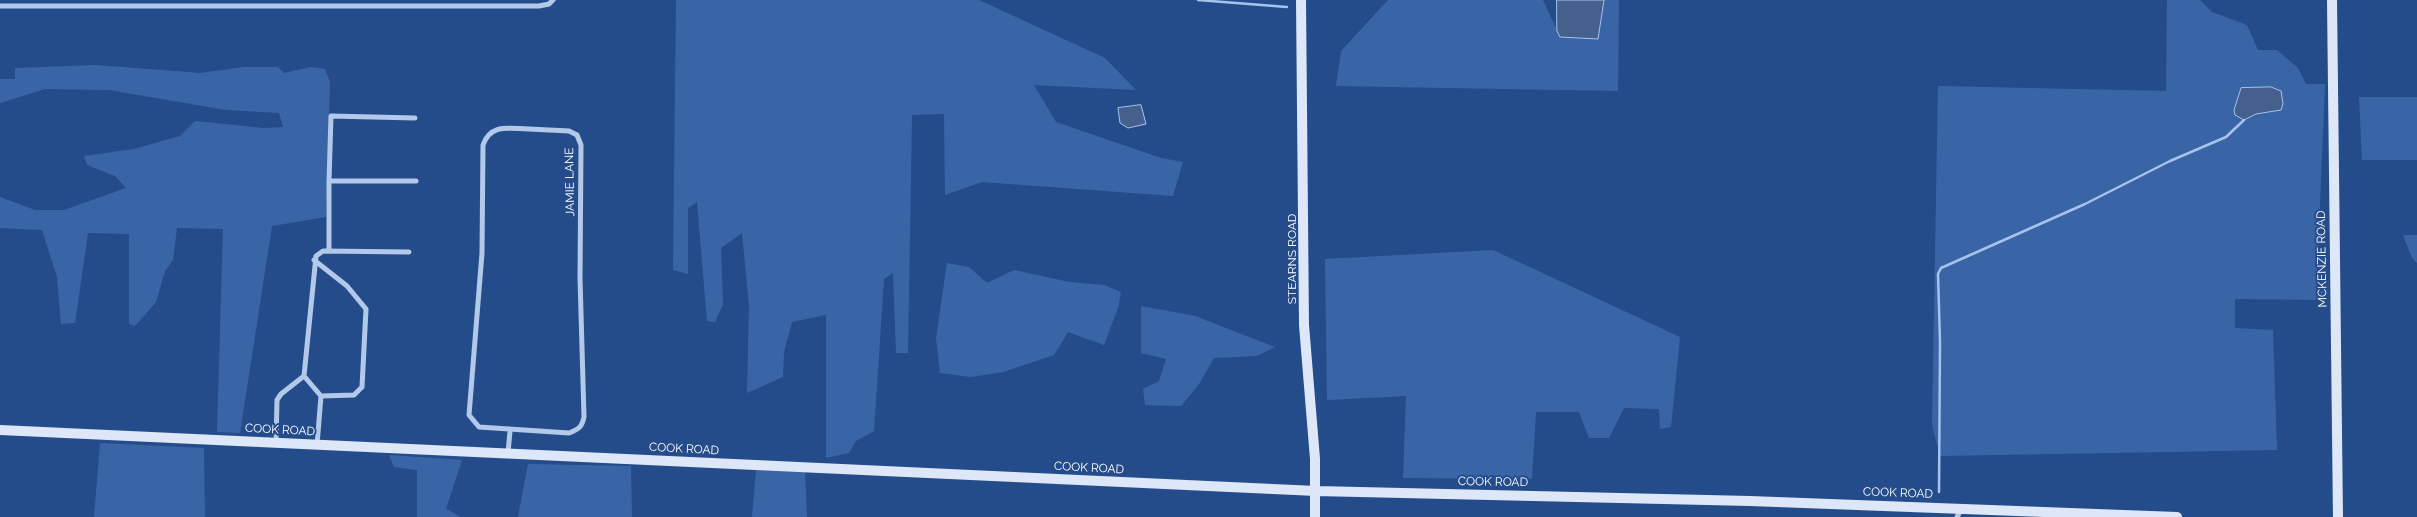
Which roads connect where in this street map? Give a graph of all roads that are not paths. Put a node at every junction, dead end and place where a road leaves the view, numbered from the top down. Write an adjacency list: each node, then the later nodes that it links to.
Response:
1 (553, 0): 4 (street)
2 (1301, 0): 19 (street, STEARNS ROAD)
3 (2332, 0): 23 (street, MCKENZIE ROAD)
4 (138, 2): 5 (street)
5 (0, 6)
6 (415, 118): 7 (street)
7 (329, 181): 8 (street); 9 (street)
8 (416, 181)
9 (328, 251): 10 (street); 11 (street)
10 (408, 252)
11 (314, 260): 12 (street); 13 (street)
12 (304, 376): 13 (street); 16 (street)
13 (321, 396): 17 (street)
14 (0, 430): 16 (street, COOK ROAD)
15 (510, 430): 15 (street, JAMIE LANE); 18 (street)
16 (276, 443): 17 (street, COOK ROAD)
17 (317, 445): 18 (street, COOK ROAD)
18 (508, 453): 19 (street, COOK ROAD)
19 (1316, 491): 20 (street, COOK ROAD); 21 (street, STEARNS ROAD)
20 (1961, 514): 22 (street, COOK ROAD)
21 (1314, 517)
22 (2177, 517)
23 (2338, 517)

